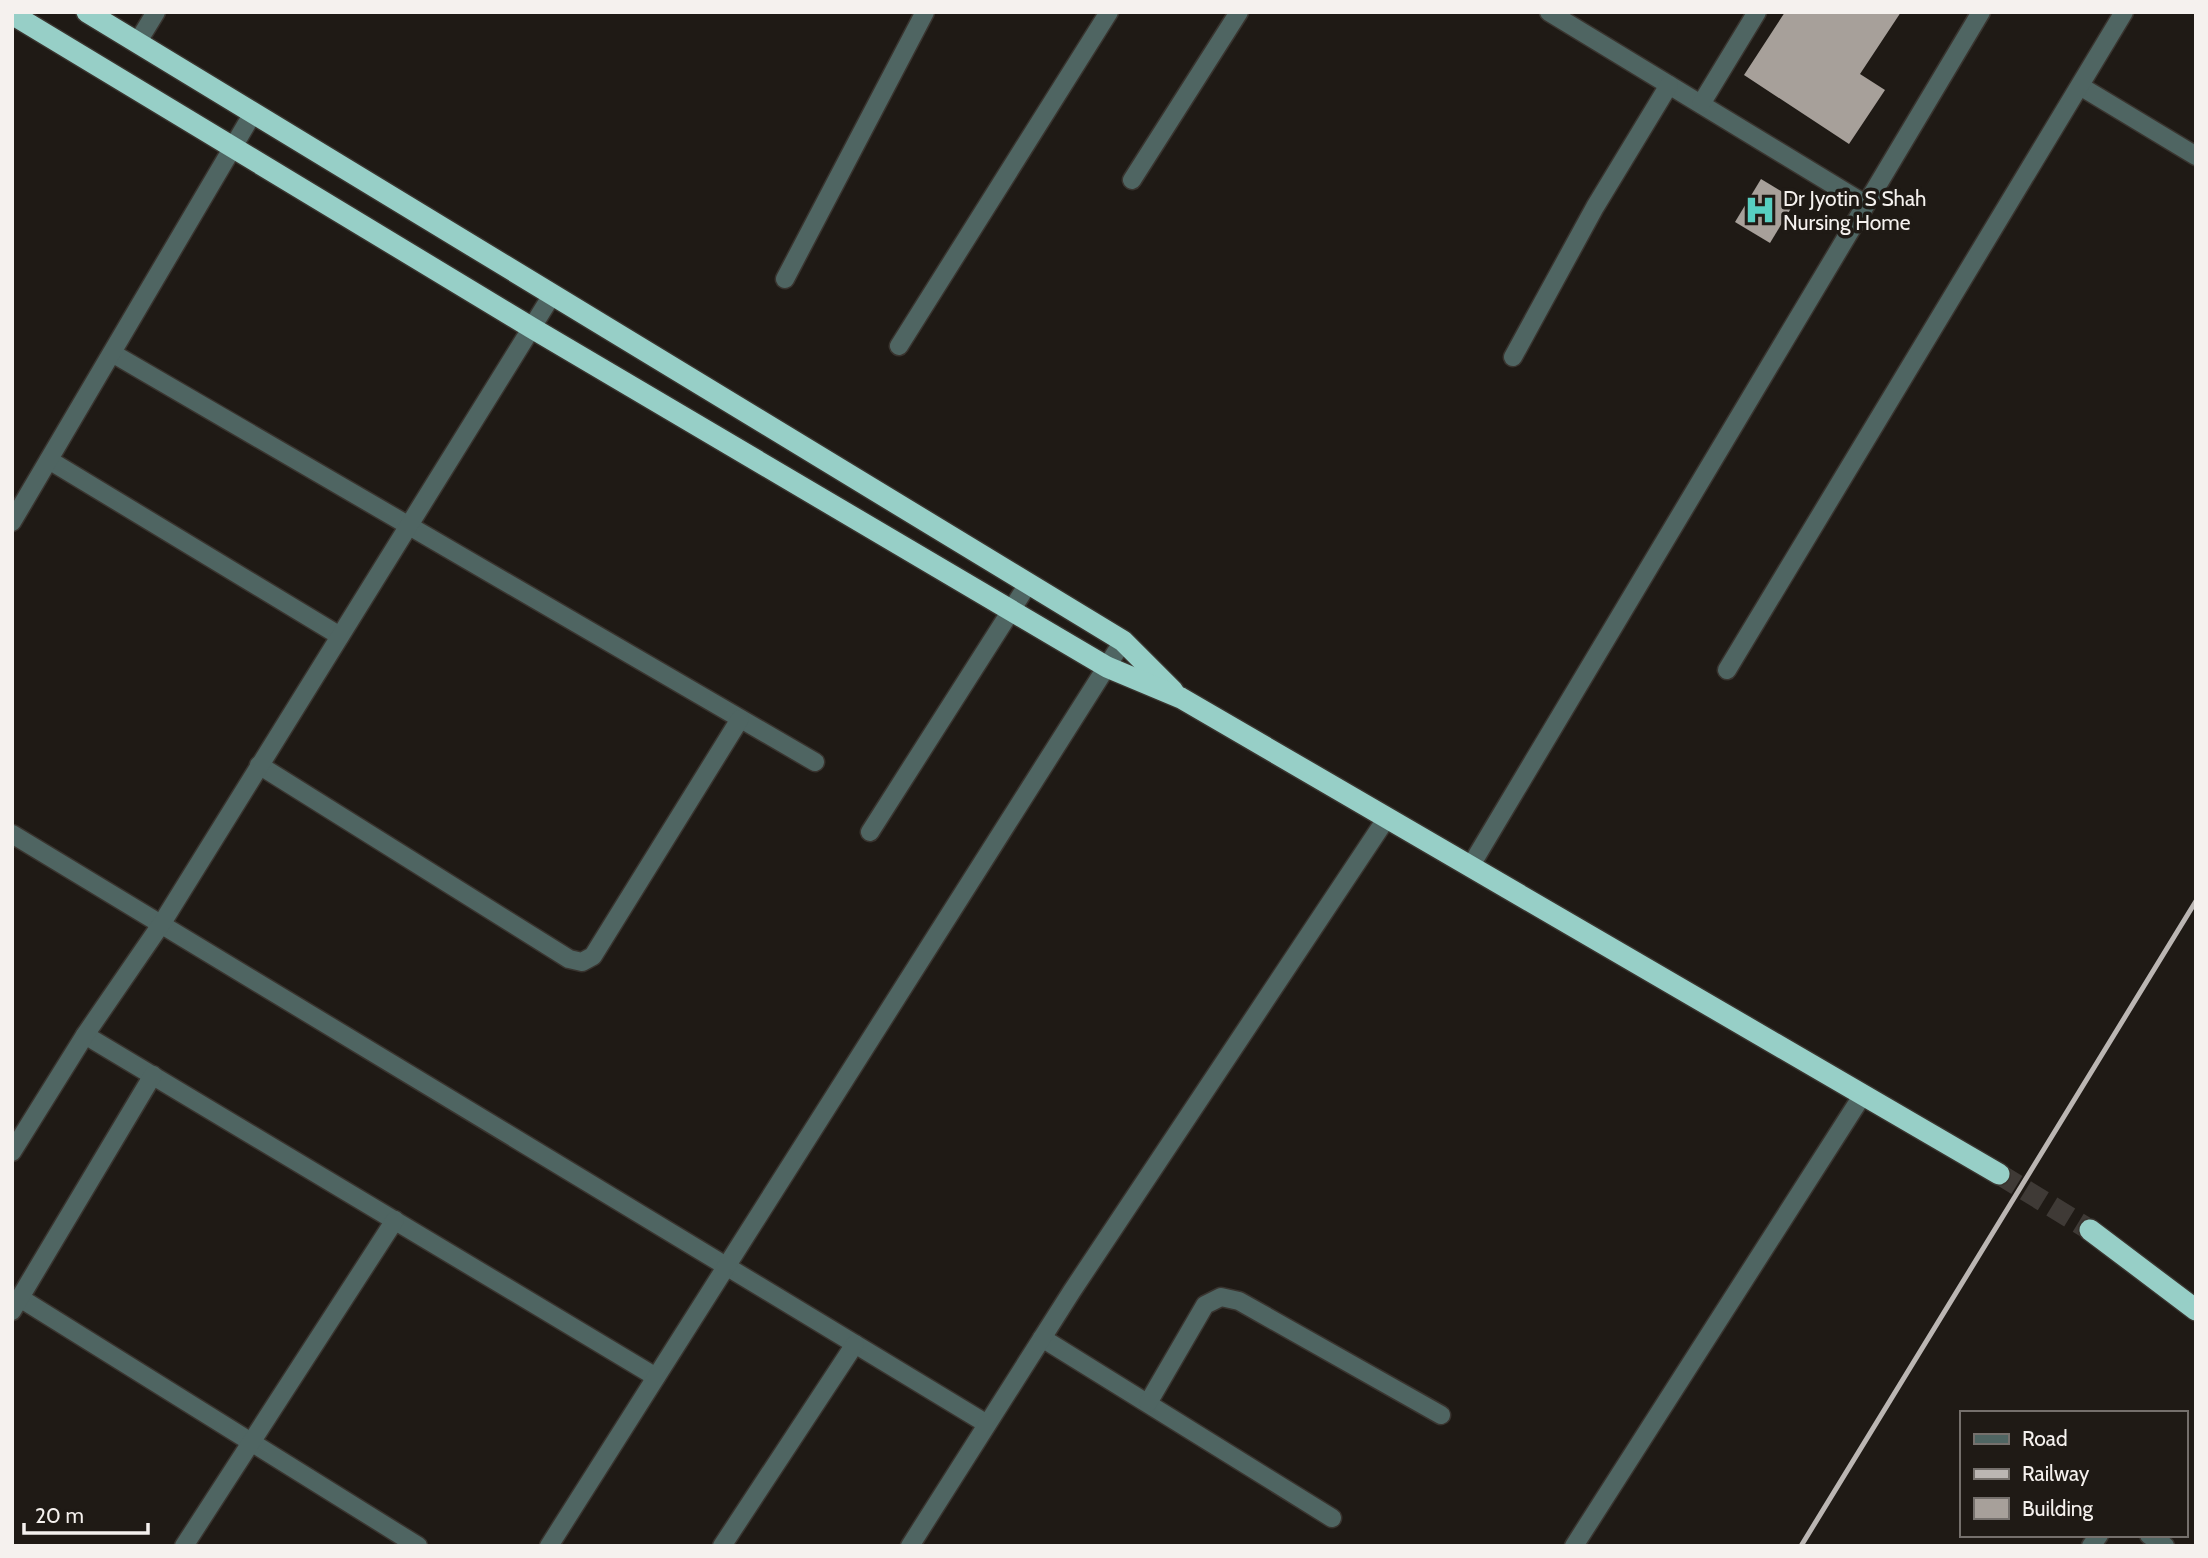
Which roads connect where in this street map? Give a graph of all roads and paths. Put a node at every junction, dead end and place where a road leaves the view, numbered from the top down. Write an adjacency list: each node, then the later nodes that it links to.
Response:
1 (87, 12): 11 (highway)
2 (156, 12): 11 (street)
3 (925, 12): 20 (street)
4 (1109, 12): 23 (street)
5 (1239, 12): 18 (street)
6 (1549, 12): 12 (street)
7 (1757, 12): 14 (street)
8 (1981, 12): 19 (street)
9 (2124, 12): 13 (street)
10 (12, 14): 16 (highway)
11 (137, 43): 15 (highway)
12 (1669, 85): 14 (street); 25 (street)
13 (2080, 86): 17 (street); 34 (street)
14 (1701, 104): 19 (street)
15 (253, 113): 16 (street); 21 (highway)
16 (233, 148): 22 (highway); 24 (street)
17 (2196, 156)
18 (1132, 180)
19 (1865, 204): 42 (street)
20 (785, 279)
21 (552, 295): 22 (street); 29 (highway)
22 (532, 328): 28 (street); 30 (highway)
23 (899, 346)
24 (112, 353): 26 (street); 28 (street)
25 (1513, 358)
26 (49, 460): 27 (street); 31 (street)
27 (12, 522)
28 (408, 525): 31 (street); 36 (street)
29 (1028, 584): 30 (street); 32 (highway)
30 (1012, 610): 33 (highway); 40 (street)
31 (340, 636): 38 (street)
32 (1123, 641): 33 (street); 35 (highway)
33 (1107, 667): 35 (highway); 51 (street)
34 (1727, 670)
35 (1181, 698): 39 (highway)
36 (740, 719): 37 (street); 38 (street)
37 (814, 762)
38 (259, 765): 43 (street)
39 (1386, 819): 42 (highway); 54 (street)
40 (870, 832)
41 (13, 838): 43 (street)
42 (1470, 867): 46 (highway)
43 (162, 922): 44 (street); 51 (street)
44 (85, 1035): 45 (street); 47 (street)
45 (153, 1075): 49 (street); 52 (street)
46 (1862, 1096): 48 (highway); 67 (street)
47 (12, 1152)
48 (1999, 1174)
49 (395, 1220): 56 (street); 60 (street)
50 (2090, 1230): 53 (highway)
51 (727, 1266): 55 (street); 56 (street)
52 (16, 1305): 60 (street)
53 (2196, 1310)
54 (1042, 1338): 57 (street); 59 (street)
55 (855, 1344): 59 (street); 66 (street)
56 (656, 1377): 65 (street)
57 (1148, 1403): 58 (street); 61 (street)
58 (1441, 1415)
59 (988, 1424): 62 (street)
60 (251, 1442): 63 (street); 64 (street)
61 (1332, 1518)
62 (917, 1543)
63 (184, 1546)
64 (418, 1546)
65 (549, 1546)
66 (722, 1546)
67 (1574, 1546)

